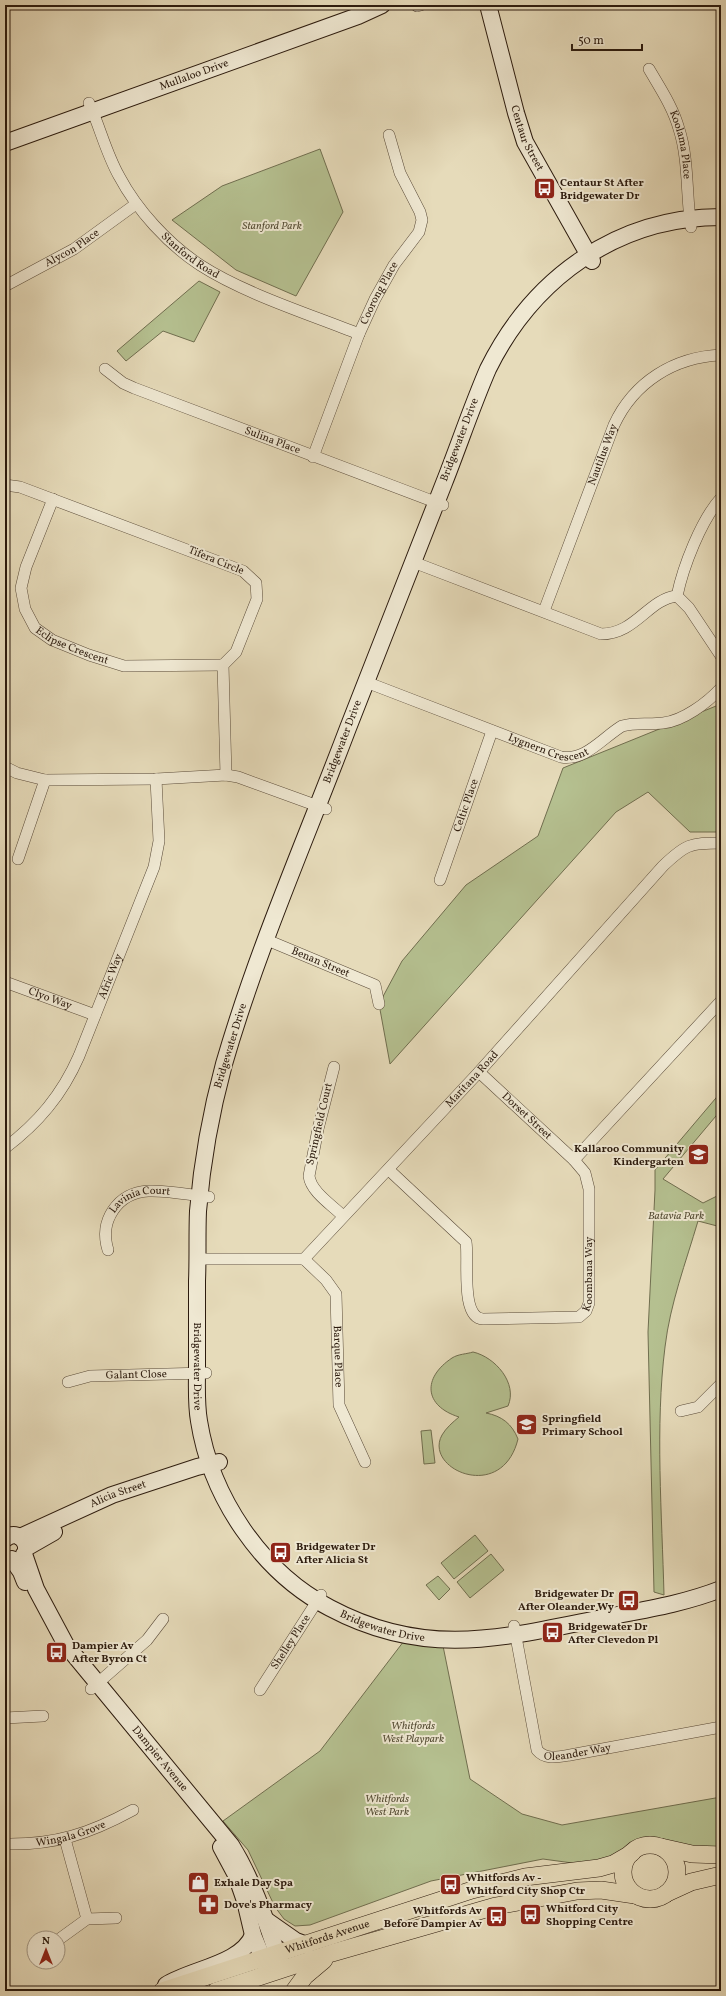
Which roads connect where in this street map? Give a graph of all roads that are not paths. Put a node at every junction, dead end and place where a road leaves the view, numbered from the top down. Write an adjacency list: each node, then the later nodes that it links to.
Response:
1 (362, 5): 6 (street, Mullaloo Drive)
2 (382, 5): 6 (street, Mullaloo Drive)
3 (488, 5): 14 (street, Centaur Street)
4 (497, 5): 14 (street, Centaur Street)
5 (648, 69): 12 (street, Koolama Place)
6 (91, 107): 7 (street, Mullaloo Drive); 9 (street, Mullaloo Drive); 10 (street, Stanford Road)
7 (5, 134)
8 (389, 135): 16 (street, Coorong Place)
9 (5, 143)
10 (136, 204): 15 (street, Alycon Place); 16 (street, Stanford Road)
11 (721, 218): 12 (street, Bridgewater Drive)
12 (690, 223): 13 (street, Bridgewater Drive); 14 (street, Bridgewater Drive)
13 (721, 226)
14 (594, 255): 23 (street, Bridgewater Drive)
15 (5, 286)
16 (359, 334): 19 (street, Coorong Place)
17 (721, 355): 26 (street, Nautilus Way)
18 (105, 369): 19 (street, Sulina Place)
19 (313, 457): 23 (street, Sulina Place)
20 (5, 485): 22 (street, Tifera Circle)
21 (721, 498): 25 (street)
22 (53, 499): 28 (street, Tifera Circle); 28 (street, Eclipse Crescent)
23 (440, 504): 24 (street, Bridgewater Drive)
24 (417, 564): 26 (street); 29 (street, Bridgewater Drive)
25 (677, 596): 26 (street); 27 (street)
26 (544, 611)
27 (721, 656)
28 (223, 665): 33 (street)
29 (370, 683): 31 (street, Lygnern Crescent); 36 (street, Bridgewater Drive)
30 (721, 688): 31 (street, Lygnern Crescent)
31 (492, 731): 39 (street, Celtic Place)
32 (5, 767): 35 (street)
33 (226, 775): 34 (street); 36 (street)
34 (156, 779): 35 (street); 44 (street, Afric Way)
35 (46, 780): 38 (street)
36 (322, 807): 40 (street, Bridgewater Drive)
37 (721, 843): 46 (street, Maritana Road)
38 (18, 859)
39 (440, 880)
40 (270, 942): 43 (street, Benan Street); 50 (street, Bridgewater Drive)
41 (5, 982): 44 (street, Clyo Way)
42 (721, 1000): 48 (street)
43 (379, 1004)
44 (94, 1015): 47 (street, Afric Way)
45 (334, 1067): 51 (street, Springfield Court)
46 (479, 1072): 48 (street, Dorset Street); 49 (street, Maritana Road)
47 (5, 1148)
48 (574, 1160): 49 (street, Koombana Way)
49 (389, 1170): 51 (street, Maritana Road)
50 (204, 1196): 52 (street, Lavinia Court); 53 (street, Bridgewater Drive)
51 (343, 1216): 54 (street, Maritana Road)
52 (108, 1250)
53 (202, 1259): 54 (street); 55 (street, Bridgewater Drive)
54 (304, 1259): 59 (street, Barque Place)
55 (201, 1373): 56 (street, Galant Close); 60 (street, Bridgewater Drive)
56 (68, 1382)
57 (721, 1384): 58 (street)
58 (680, 1411)
59 (365, 1462)
60 (215, 1466): 62 (street, Alicia Street); 65 (street, Bridgewater Drive)
61 (5, 1522): 62 (street, Dampier Avenue)
62 (15, 1547): 68 (street, Dampier Avenue)
63 (721, 1578): 67 (street, Bridgewater Drive)
64 (721, 1588): 67 (street, Bridgewater Drive)
65 (319, 1598): 67 (street, Bridgewater Drive); 69 (street, Shelley Place)
66 (163, 1619): 68 (street)
67 (515, 1630): 72 (street, Oleander Way)
68 (94, 1686): 84 (street, Dampier Avenue); 86 (street, Dampier Avenue)
69 (260, 1690)
70 (44, 1716): 71 (street)
71 (5, 1718)
72 (721, 1727)
73 (133, 1810): 74 (street, Wingala Grove)
74 (65, 1839): 75 (street, Wingala Grove); 83 (street)
75 (5, 1844)
76 (657, 1846): 77 (main road); 78 (main road); 80 (main road)
77 (632, 1852): 81 (main road); 87 (main road, Whitfords Avenue)
78 (721, 1855)
79 (721, 1875): 80 (main road)
80 (667, 1893): 81 (main road)
81 (635, 1895): 88 (main road, Whitfords Avenue)
82 (116, 1918): 83 (street)
83 (87, 1919): 85 (street)
84 (266, 1920): 87 (street); 89 (street, Dampier Avenue)
85 (66, 1934)
86 (253, 1935): 89 (street, Dampier Avenue); 91 (street)
87 (307, 1944): 89 (main road, Whitfords Avenue)
88 (332, 1953): 89 (main road, Whitfords Avenue); 95 (main road)
89 (273, 1964): 90 (main road, Whitfords Avenue); 92 (main road, Whitfords Avenue)
90 (237, 1984): 93 (main road, Whitfords Avenue); 94 (main road)
91 (156, 1991)
92 (162, 1991)
93 (216, 1991)
94 (259, 1991)
95 (294, 1991)

